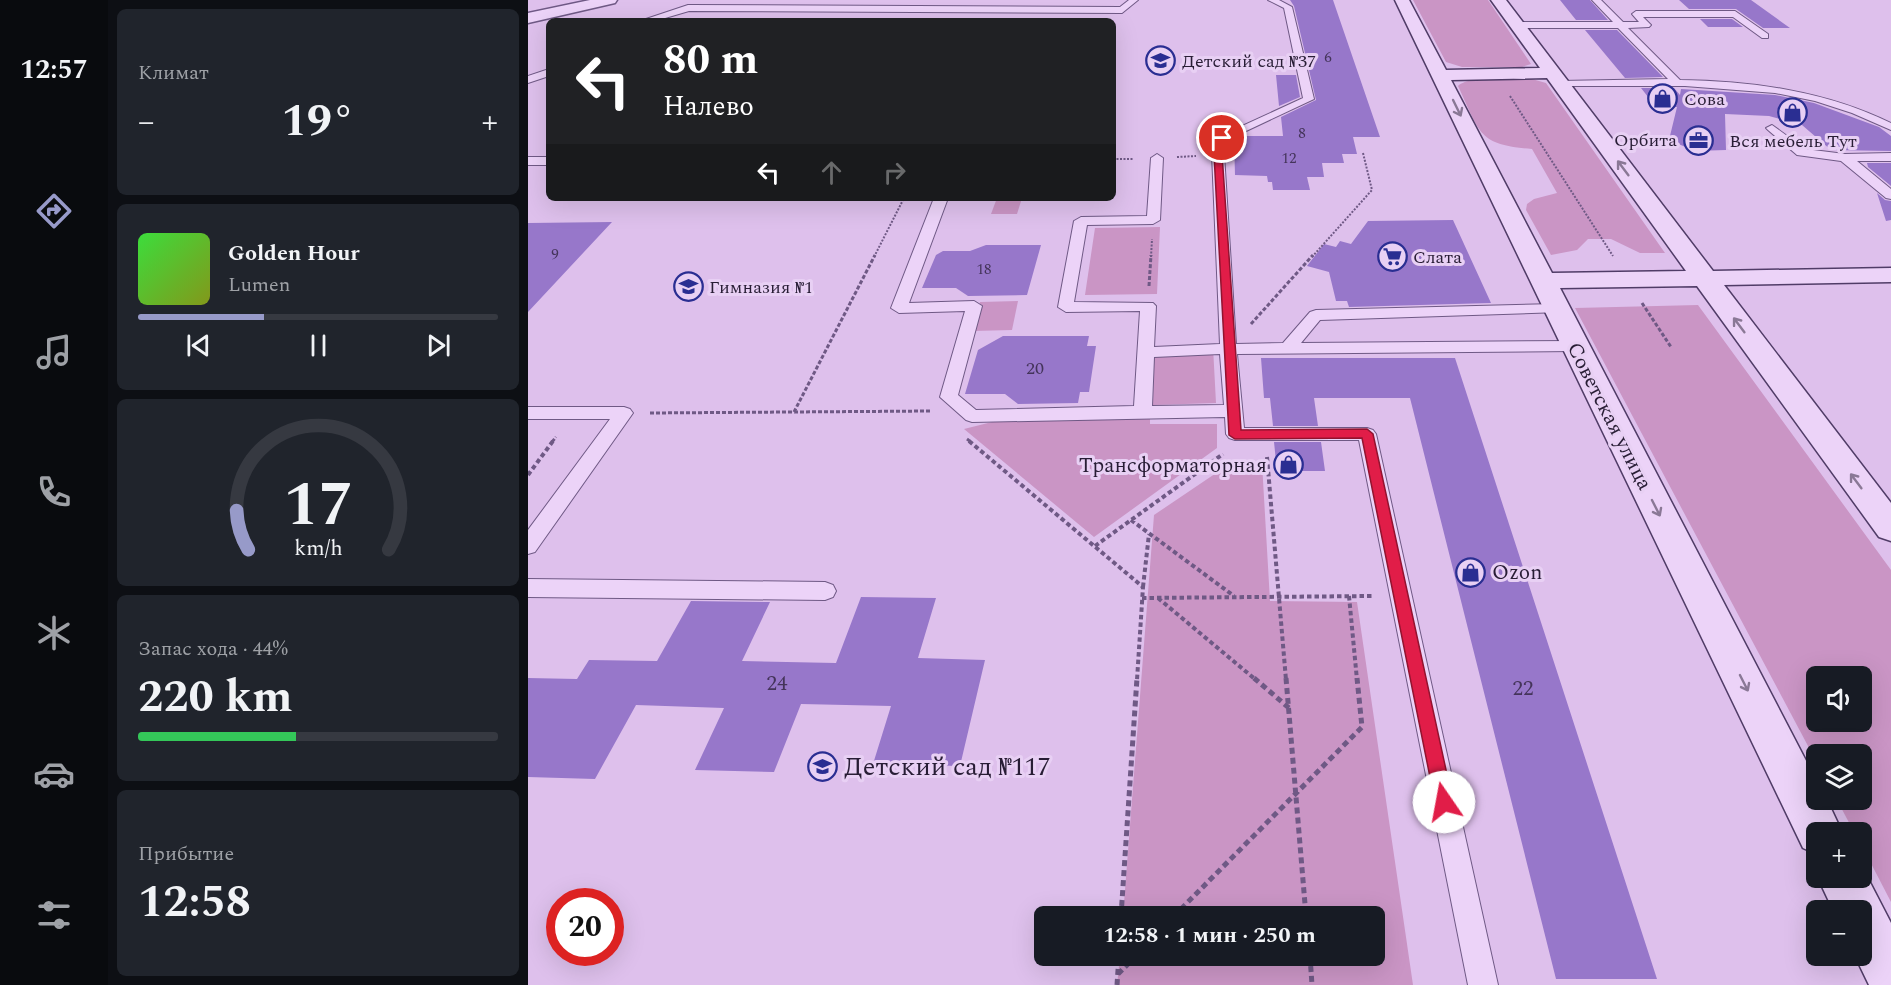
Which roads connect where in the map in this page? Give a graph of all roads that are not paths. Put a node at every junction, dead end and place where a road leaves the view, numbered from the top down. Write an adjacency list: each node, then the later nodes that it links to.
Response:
1 (610, 0): 9 (street)
2 (1134, 0): 8 (lane)
3 (1272, 0): 33 (lane)
4 (1402, 0): 15 (street, Советская улица)
5 (1497, 0): 12 (street)
6 (1596, 0): 11 (lane)
7 (711, 1): 8 (lane)
8 (703, 8): 10 (lane)
9 (528, 18)
10 (655, 18)
11 (1620, 24): 12 (lane); 13 (lane); 18 (lane)
12 (1516, 25): 16 (street)
13 (1766, 36)
14 (546, 73): 17 (lane)
15 (1441, 75): 16 (street); 30 (street, Советская улица, one-way to 30)
16 (1556, 79): 18 (lane); 29 (street, one-way to 16)
17 (528, 80)
18 (1678, 84): 19 (lane)
19 (1891, 127)
20 (1772, 128): 23 (lane)
21 (1891, 157): 23 (lane)
22 (1157, 158): 35 (lane)
23 (1845, 158): 26 (lane)
24 (528, 161): 25 (lane)
25 (546, 161)
26 (1891, 195)
27 (940, 201): 37 (lane)
28 (1891, 275): 29 (street)
29 (1704, 278): 30 (street); 39 (street, one-way to 29)
30 (1543, 281): 31 (street, Советская улица)
31 (1556, 309): 32 (street, Советская улица); 34 (lane)
32 (1575, 346): 34 (lane); 43 (street, Советская улица, one-way to 43)
33 (1228, 349): 34 (lane); 35 (lane); 36 (lane)
34 (1287, 349)
35 (1148, 352): 37 (lane)
36 (1234, 411): 37 (lane); 46 (lane)
37 (1143, 412)
38 (528, 413): 40 (lane)
39 (1891, 528)
40 (528, 546)
41 (528, 588): 42 (lane)
42 (825, 591)
43 (1814, 822)
44 (1872, 937): 45 (street)
45 (1891, 976)
46 (1482, 985)

